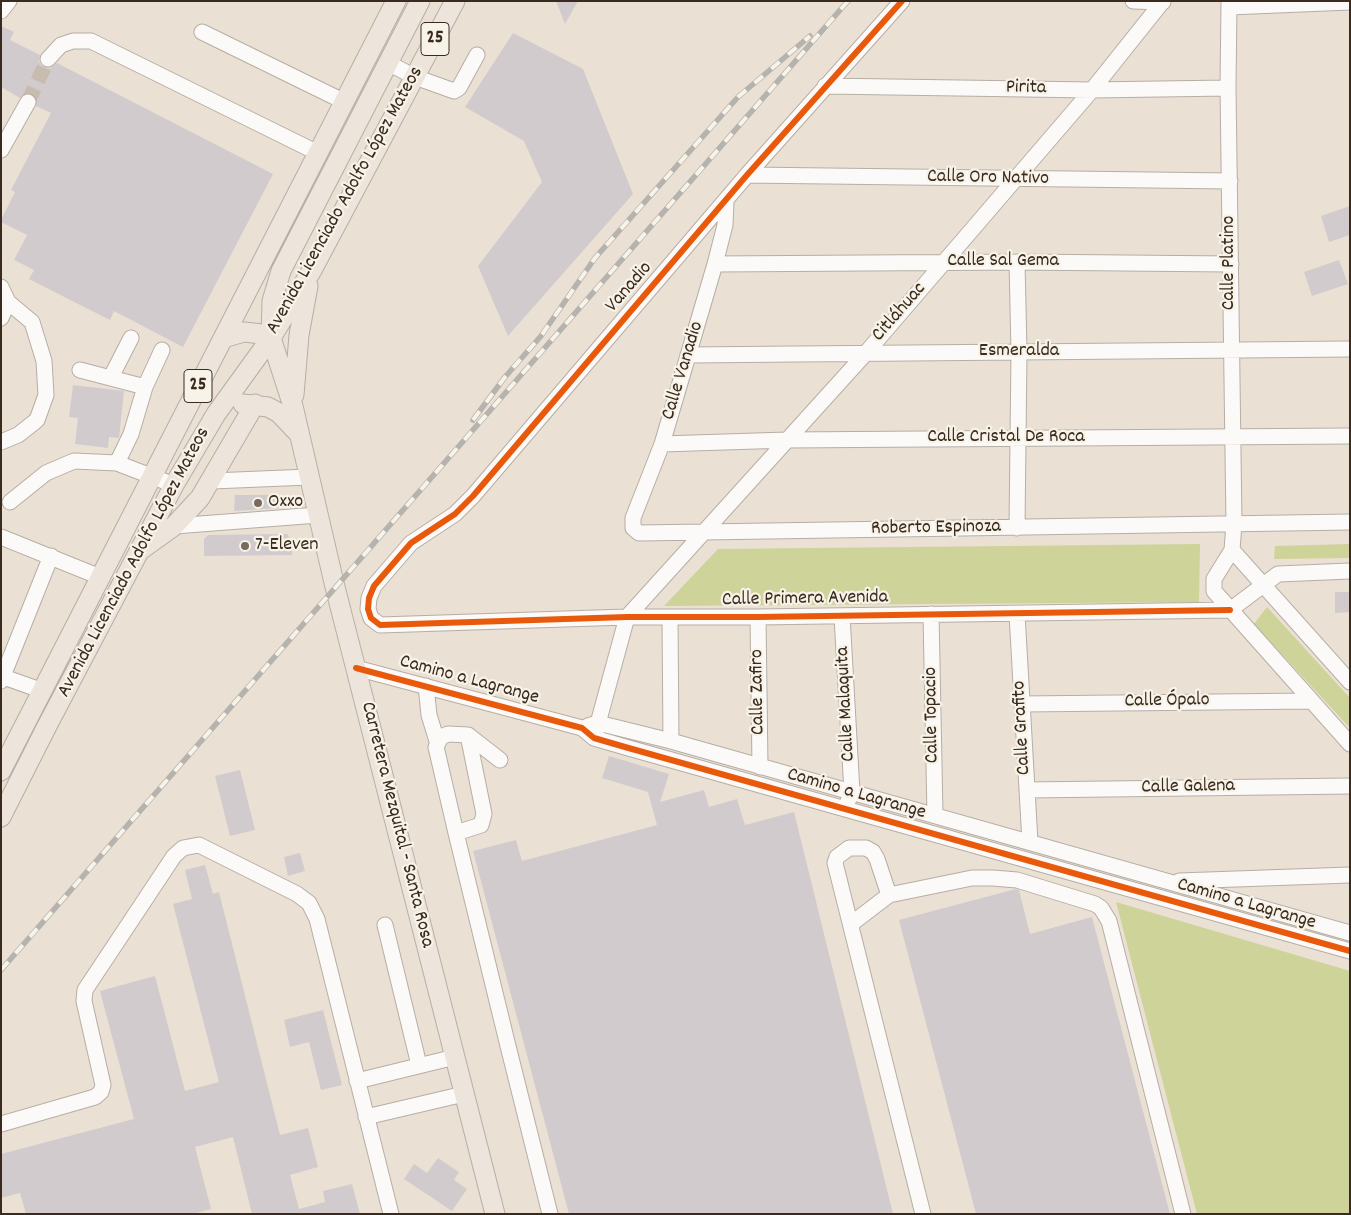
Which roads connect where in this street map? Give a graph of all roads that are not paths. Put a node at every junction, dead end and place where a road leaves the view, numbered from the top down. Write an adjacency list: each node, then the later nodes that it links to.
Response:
1 (9, 1): 10 (street)
2 (396, 1): 20 (main road, Avenida Licenciado Adolfo López Mateos / 25)
3 (420, 1): 14 (main road, Carretera Mezquital - Santa Rosa)
4 (456, 1): 15 (main road, Avenida Licenciado Adolfo López Mateos / 25)
5 (902, 1): 16 (street, Vanadio)
6 (1133, 1): 7 (street)
7 (1163, 2): 18 (street, Citláhuac)
8 (1350, 2): 9 (street)
9 (1229, 4): 17 (street, Calle Platino)
10 (1, 11)
11 (202, 32): 20 (street)
12 (477, 55): 15 (street)
13 (48, 59): 22 (street)
14 (390, 64): 15 (street); 37 (main road, Carretera Mezquital - Santa Rosa)
15 (415, 77): 31 (main road, Avenida Licenciado Adolfo López Mateos / 25)
16 (824, 86): 18 (street, Pirita); 23 (street, Vanadio)
17 (1228, 88): 18 (street, Pirita); 25 (street, Calle Platino)
18 (1092, 90): 24 (street, Citláhuac)
19 (28, 102): 21 (street)
20 (345, 102): 22 (main road, Avenida Licenciado Adolfo López Mateos / 25)
21 (1, 150)
22 (318, 153): 36 (main road, Avenida Licenciado Adolfo López Mateos / 25)
23 (747, 175): 24 (street, Calle Oro Nativo); 26 (street, Vanadio)
24 (1015, 179): 25 (street, Calle Oro Nativo); 28 (street, Citláhuac)
25 (1230, 181): 30 (street, Calle Platino)
26 (726, 202): 29 (street, Calle Vanadio); 84 (street, Vanadio)
27 (1017, 262): 28 (street, Calle Sal Gema); 30 (street, Calle Sal Gema); 41 (street)
28 (943, 263): 29 (street, Calle Sal Gema); 42 (street, Citláhuac)
29 (715, 264): 43 (street, Calle Vanadio)
30 (1231, 264): 39 (street, Calle Platino)
31 (312, 270): 37 (main road, Avenida Licenciado Adolfo López Mateos / 25); 48 (main road)
32 (1, 287): 33 (street)
33 (8, 302): 34 (street); 55 (street)
34 (1, 318)
35 (131, 338): 45 (street)
36 (223, 338): 37 (main road); 58 (main road, Avenida Licenciado Adolfo López Mateos / 25)
37 (272, 338): 48 (main road, Carretera Mezquital - Santa Rosa); 49 (main road, Avenida Licenciado Adolfo López Mateos / 25)
38 (1350, 348): 39 (street, Esmeralda)
39 (1231, 349): 41 (street, Esmeralda); 51 (street, Calle Platino)
40 (162, 350): 46 (street)
41 (1019, 352): 42 (street, Esmeralda); 53 (street)
42 (866, 353): 43 (street, Esmeralda); 54 (street, Citláhuac)
43 (688, 355): 56 (street, Calle Vanadio)
44 (80, 370): 45 (street)
45 (111, 377): 46 (street)
46 (145, 387): 57 (street)
47 (255, 404): 49 (main road); 50 (main road); 60 (main road)
48 (293, 406): 50 (main road, Carretera Mezquital - Santa Rosa)
49 (216, 414): 61 (main road, Avenida Licenciado Adolfo López Mateos / 25)
50 (300, 434): 59 (main road, Carretera Mezquital - Santa Rosa)
51 (1233, 436): 52 (street, Calle Cristal De Roca); 53 (street, Calle Cristal De Roca); 65 (street, Calle Platino)
52 (1350, 436)
53 (1017, 437): 54 (street, Calle Cristal De Roca); 67 (street)
54 (786, 440): 56 (street, Calle Cristal De Roca); 68 (street, Citláhuac)
55 (1, 442)
56 (662, 444): 69 (street, Calle Vanadio)
57 (117, 463): 58 (street); 62 (street)
58 (152, 476): 61 (street); 75 (main road, Avenida Licenciado Adolfo López Mateos / 25)
59 (309, 477): 60 (street); 63 (main road, Carretera Mezquital - Santa Rosa)
60 (212, 481): 66 (main road)
61 (174, 485): 72 (main road, Avenida Licenciado Adolfo López Mateos / 25)
62 (10, 502)
63 (318, 515): 66 (street); 85 (main road, Carretera Mezquital - Santa Rosa)
64 (1350, 522): 65 (street, Roberto Espinoza)
65 (1234, 524): 67 (street, Roberto Espinoza); 71 (street, Calle Platino)
66 (174, 526): 72 (main road)
67 (1017, 528): 68 (street, Roberto Espinoza)
68 (705, 532): 69 (street, Roberto Espinoza); 81 (street, Citláhuac)
69 (639, 533)
70 (1, 537): 73 (street)
71 (1232, 550): 76 (street); 77 (street)
72 (137, 553): 105 (main road, Avenida Licenciado Adolfo López Mateos / 25)
73 (50, 556): 75 (street); 86 (street)
74 (1350, 571): 76 (street)
75 (100, 577): 89 (main road, Avenida Licenciado Adolfo López Mateos / 25)
76 (1262, 586): 77 (street); 87 (street)
77 (1230, 610): 79 (street, Calle Primera Avenida); 90 (street)
78 (930, 614): 79 (street, Calle Primera Avenida); 80 (street, Calle Primera Avenida); 104 (street, Calle Topacio)
79 (1018, 614): 91 (street, Calle Grafito)
80 (842, 616): 82 (street, Calle Primera Avenida); 102 (street, Calle Malaquita)
81 (626, 617): 83 (street, Calle Primera Avenida); 84 (street, Calle Primera Avenida); 92 (street)
82 (758, 617): 83 (street, Calle Primera Avenida); 98 (street, Calle Zafiro)
83 (670, 618): 94 (street)
84 (380, 625)
85 (356, 668): 88 (street, Camino a Lagrange); 115 (main road, Carretera Mezquital - Santa Rosa)
86 (2, 678): 89 (street)
87 (1350, 682)
88 (432, 688): 92 (street, Camino a Lagrange); 95 (street)
89 (43, 691): 99 (main road, Avenida Licenciado Adolfo López Mateos / 25)
90 (1312, 701): 91 (street, Calle Ópalo); 96 (street)
91 (1022, 704): 101 (street, Calle Grafito)
92 (596, 730): 94 (street, Camino a Lagrange); 103 (street, Camino a Lagrange)
93 (468, 736): 95 (street); 97 (street); 106 (street)
94 (671, 741): 98 (street, Camino a Lagrange)
95 (438, 742): 106 (street)
96 (1350, 744)
97 (500, 760)
98 (760, 767): 102 (street, Camino a Lagrange)
99 (1, 771)
100 (1350, 786): 101 (street, Calle Galena)
101 (1027, 790): 107 (street, Calle Grafito)
102 (852, 792): 103 (street); 104 (street, Camino a Lagrange)
103 (844, 809): 114 (street, Camino a Lagrange)
104 (935, 815): 107 (street, Camino a Lagrange)
105 (1, 818)
106 (456, 833): 123 (street)
107 (1030, 842): 109 (street, Camino a Lagrange)
108 (1350, 875): 109 (street)
109 (1165, 882): 113 (street, Camino a Lagrange)
110 (889, 895): 111 (street); 111 (street); 125 (street)
111 (851, 924): 124 (street)
112 (385, 925): 116 (street)
113 (1350, 933)
114 (1350, 951)
115 (455, 1057): 116 (street); 118 (main road, Carretera Mezquital - Santa Rosa)
116 (419, 1065): 117 (street)
117 (358, 1081): 119 (street); 120 (street)
118 (464, 1094): 119 (street); 122 (main road, Carretera Mezquital - Santa Rosa)
119 (366, 1117): 121 (street)
120 (1, 1124)
121 (390, 1214)
122 (495, 1214)
123 (550, 1214)
124 (923, 1214)
125 (1182, 1214)

